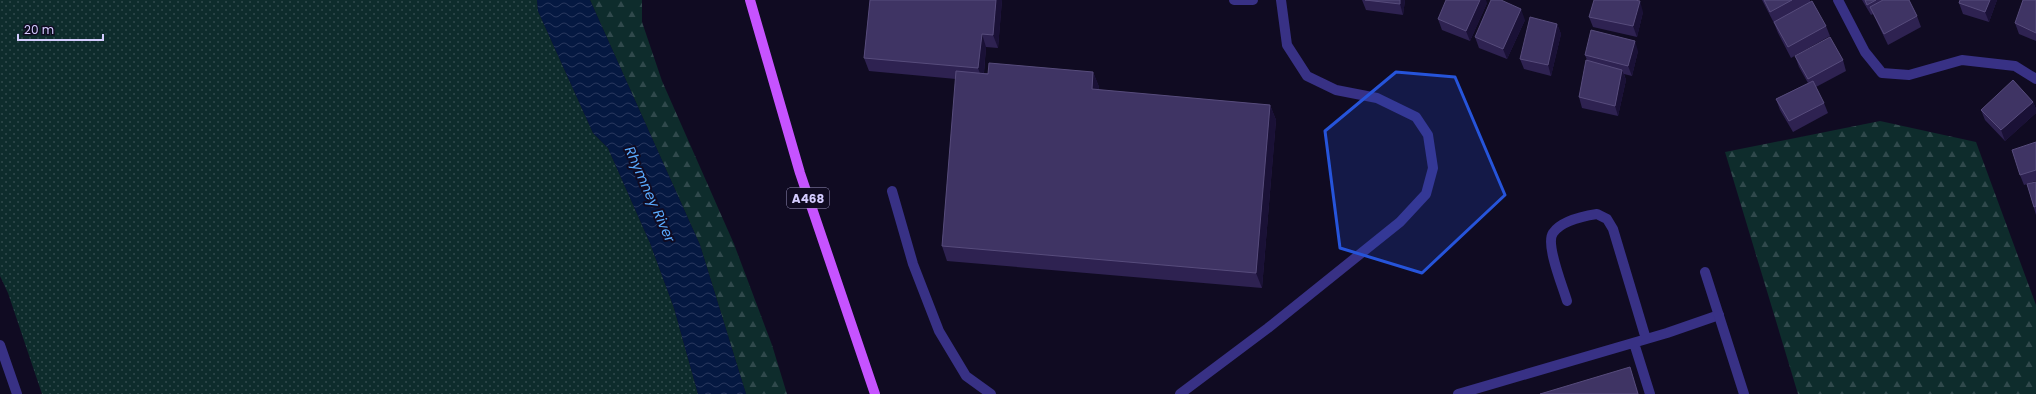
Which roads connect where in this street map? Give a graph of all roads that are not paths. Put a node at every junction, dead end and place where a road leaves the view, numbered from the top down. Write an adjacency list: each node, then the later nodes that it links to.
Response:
1 (750, 0): 15 (main road, A468)
2 (1234, 0): 3 (street)
3 (1253, 0)
4 (1281, 0): 17 (street)
5 (1838, 0): 6 (street)
6 (2036, 79)
7 (892, 191): 16 (street)
8 (1705, 272): 10 (street)
9 (1567, 301): 11 (street)
10 (1719, 315): 11 (street); 20 (street)
11 (1646, 339): 12 (street)
12 (1634, 343): 18 (street); 19 (street)
13 (0, 345): 14 (street)
14 (17, 394)
15 (875, 394)
16 (990, 394)
17 (1180, 394)
18 (1458, 394)
19 (1650, 394)
20 (1744, 394)

